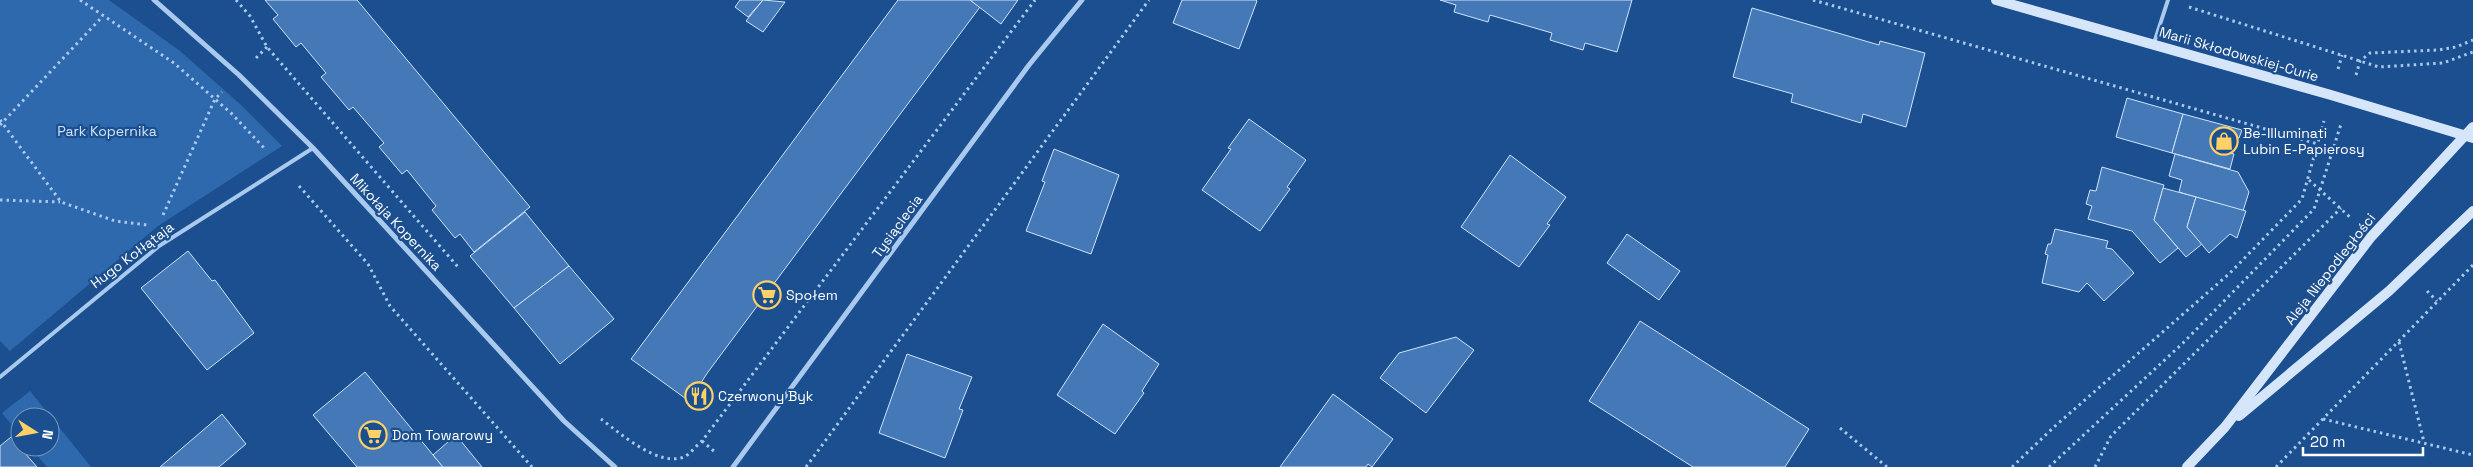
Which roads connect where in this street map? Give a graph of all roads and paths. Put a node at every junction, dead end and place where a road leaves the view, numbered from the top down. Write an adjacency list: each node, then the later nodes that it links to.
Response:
1 (80, 0): 10 (path)
2 (154, 0): 23 (street, Mikołaja Kopernika)
3 (236, 0): 33 (path)
4 (1035, 0): 36 (path)
5 (1082, 0): 44 (street, Tysiąclecia)
6 (1149, 0): 45 (path)
7 (1813, 0): 22 (path)
8 (1996, 0): 12 (main road, Marii Skłodowskiej-Curie)
9 (2168, 0): 12 (lane); 14 (path)
10 (103, 16): 16 (path); 19 (path)
11 (2473, 40): 14 (path)
12 (2153, 45): 15 (main road, Marii Skłodowskiej-Curie)
13 (2473, 52): 14 (path)
14 (2360, 62): 17 (path)
15 (2331, 95): 17 (main road, Marii Skłodowskiej-Curie); 22 (path)
16 (215, 99): 24 (path); 30 (path)
17 (2347, 100): 21 (main road, Marii Skłodowskiej-Curie); 26 (path)
18 (0, 120): 19 (path)
19 (2, 125): 28 (path)
20 (2473, 127): 21 (main road, Aleja Niepodległości)
21 (2469, 137): 38 (main road, Aleja Niepodległości)
22 (2318, 144): 25 (path)
23 (313, 148): 24 (lane, Hugo Kołłątaja); 43 (street, Mikołaja Kopernika)
24 (282, 167): 35 (lane, Hugo Kołłątaja); 42 (path)
25 (2308, 179): 26 (path); 47 (path)
26 (2321, 191): 48 (path); 49 (path)
27 (0, 200): 28 (path)
28 (61, 202): 31 (path)
29 (2473, 211): 38 (main road, Aleja Niepodległości)
30 (162, 217)
31 (149, 225)
32 (2473, 265): 34 (path)
33 (461, 270)
34 (2398, 341): 37 (path); 40 (path)
35 (0, 377)
36 (595, 414)
37 (2323, 419): 40 (path); 51 (path)
38 (2225, 427): 50 (main road, Aleja Niepodległości)
39 (1840, 428): 46 (path)
40 (2424, 443): 41 (path)
41 (2473, 455)
42 (532, 467)
43 (615, 467)
44 (733, 467)
45 (806, 467)
46 (1887, 467)
47 (2012, 467)
48 (2049, 467)
49 (2096, 467)
50 (2187, 467)
51 (2276, 467)

